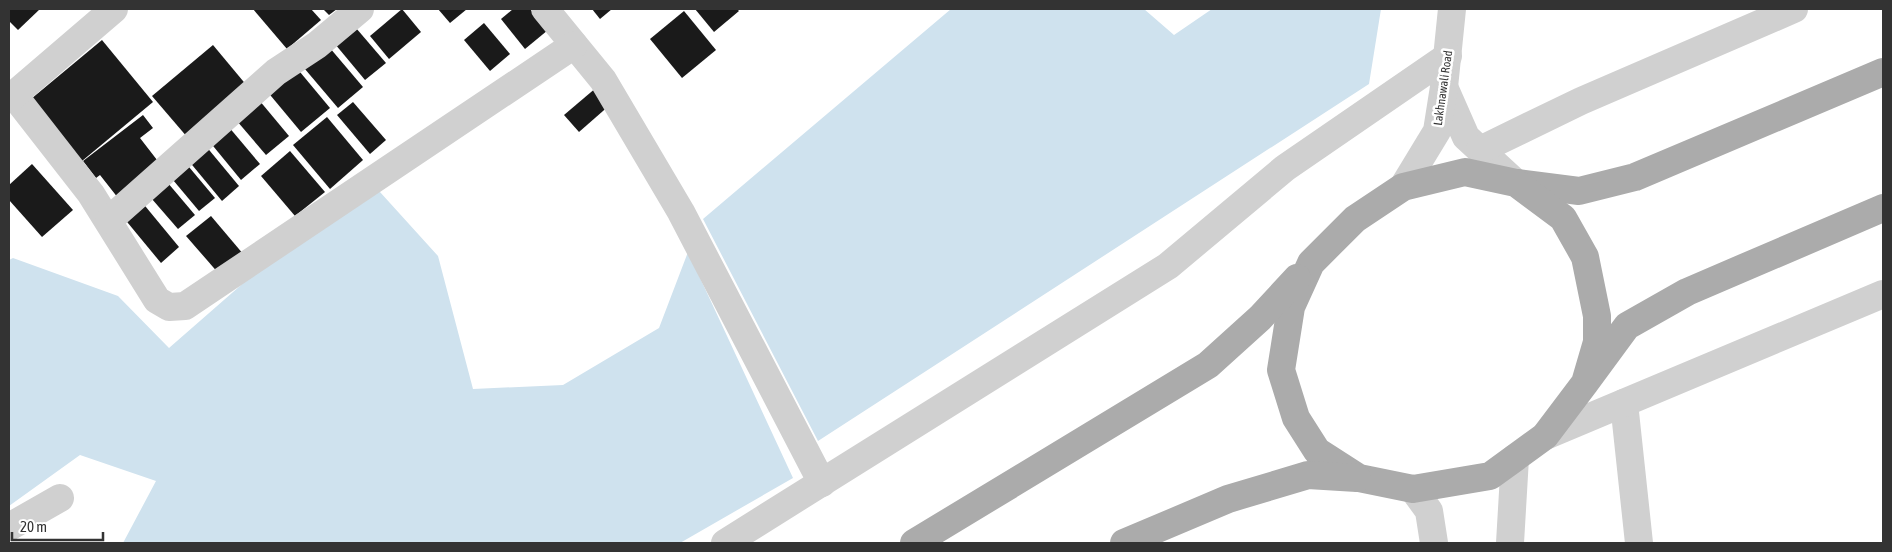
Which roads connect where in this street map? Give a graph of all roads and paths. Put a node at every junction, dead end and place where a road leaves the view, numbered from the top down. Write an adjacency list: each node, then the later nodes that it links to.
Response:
1 (114, 9): 11 (street)
2 (360, 9): 16 (street)
3 (545, 9): 7 (street)
4 (1452, 9): 8 (street, Lakhnawali Road)
5 (1794, 9): 6 (street)
6 (1750, 17): 12 (street)
7 (574, 45): 16 (street); 24 (street)
8 (1448, 56): 10 (street, Lakhnawali Road); 24 (street)
9 (1883, 72): 13 (main road)
10 (1444, 87): 12 (street); 14 (street, Lakhnawali Road)
11 (11, 97): 16 (street)
12 (1480, 150): 13 (street)
13 (1516, 183): 14 (main road); 19 (main road)
14 (1403, 187): 17 (main road)
15 (1883, 208): 19 (main road)
16 (109, 220)
17 (1311, 263): 23 (main road); 29 (main road)
18 (1883, 294): 20 (street)
19 (1585, 383): 21 (main road)
20 (1624, 403): 21 (street); 33 (street)
21 (1545, 436): 22 (main road)
22 (1514, 458): 25 (main road); 32 (street)
23 (1359, 478): 25 (main road); 30 (main road)
24 (822, 483): 28 (street)
25 (1413, 489): 31 (street)
26 (60, 498): 27 (street)
27 (9, 527)
28 (725, 543)
29 (914, 543)
30 (1124, 543)
31 (1434, 543)
32 (1510, 543)
33 (1639, 543)

